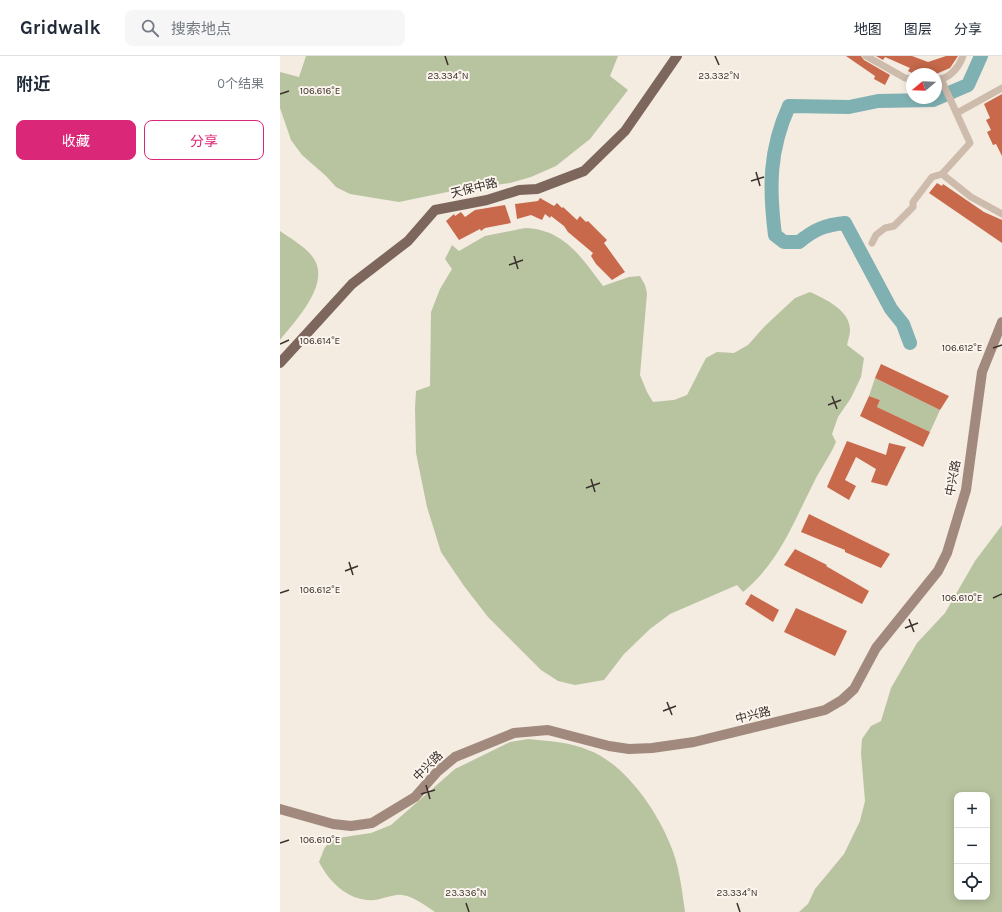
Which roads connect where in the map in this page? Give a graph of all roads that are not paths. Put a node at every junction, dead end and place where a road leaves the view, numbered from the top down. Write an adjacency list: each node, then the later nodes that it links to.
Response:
1 (677, 56): 13 (main road, 天保中路)
2 (866, 56): 4 (street)
3 (964, 56): 5 (street)
4 (906, 78)
5 (942, 78)
6 (942, 87): 8 (street)
7 (1002, 88): 8 (street)
8 (957, 113): 9 (street)
9 (942, 174): 10 (street); 11 (street)
10 (1002, 214)
11 (872, 243)
12 (1002, 322): 14 (main road, 中兴路)
13 (280, 362)
14 (280, 809)

